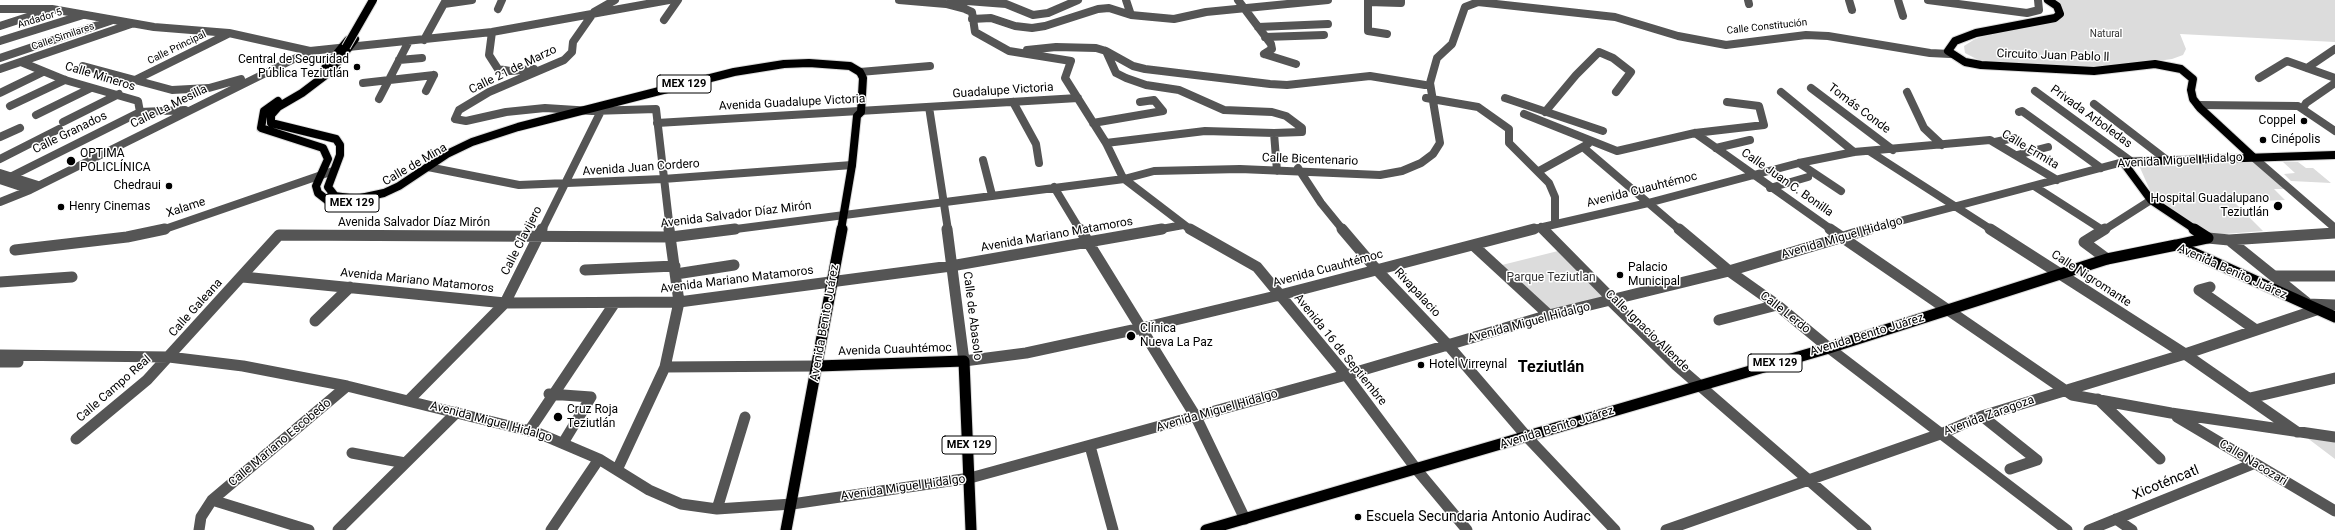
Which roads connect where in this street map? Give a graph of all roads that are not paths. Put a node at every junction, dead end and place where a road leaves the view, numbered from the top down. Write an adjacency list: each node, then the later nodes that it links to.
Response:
1 (372, 0): 48 (main road); 120 (main road, bridge)
2 (377, 0): 48 (main road)
3 (472, 0): 21 (street)
4 (502, 0): 25 (street)
5 (615, 0): 28 (street)
6 (669, 0): 28 (street, Calle La Mesilla)
7 (678, 0): 34 (street)
8 (899, 0): 22 (street)
9 (1078, 0): 22 (street)
10 (1126, 0): 30 (street)
11 (1238, 0): 26 (street)
12 (1328, 0): 19 (street)
13 (1401, 0): 20 (street)
14 (1849, 0): 27 (street)
15 (1898, 0): 31 (street)
16 (1928, 0): 17 (street)
17 (2038, 0)
18 (2048, 0): 52 (main road, Circuito Juan Pablo ll)
19 (1308, 1): 26 (street)
20 (1368, 1): 42 (street)
21 (444, 2): 45 (street)
22 (946, 4): 32 (street)
23 (0, 9): 24 (street)
24 (52, 9): 29 (street); 37 (street)
25 (498, 9)
26 (1245, 9): 30 (street); 38 (street)
27 (1852, 10)
28 (594, 12): 39 (street, Calle La Mesilla); 62 (street, Calle 21 de Marzo)
29 (85, 15): 33 (street); 46 (street, Andador 5)
30 (1130, 15): 32 (street)
31 (1903, 16)
32 (972, 19): 40 (street)
33 (111, 20): 35 (street); 53 (street)
34 (664, 20)
35 (133, 23): 41 (street); 56 (street, Calle Similares)
36 (1328, 24): 38 (street)
37 (0, 26)
38 (1258, 28): 44 (street)
39 (492, 32): 45 (street, Calle La Mesilla); 62 (street)
40 (975, 32): 51 (street); 83 (street, Avenida 16 de Septiembre)
41 (229, 33): 50 (street); 69 (street, Calle Principal)
42 (1387, 34)
43 (1324, 35): 44 (street)
44 (1265, 37): 57 (street)
45 (424, 40): 47 (street, Calle La Mesilla)
46 (0, 41)
47 (409, 41): 48 (street, Calle La Mesilla); 55 (street)
48 (347, 46): 50 (street, Calle La Mesilla); 120 (main road); 128 (main road)
49 (2335, 49): 61 (street)
50 (310, 51): 60 (street, Calle La Mesilla)
51 (1106, 51): 73 (street); 108 (street)
52 (1949, 52): 73 (street, Calle Constitución); 86 (street, Calle Constitución); 91 (main road, Circuito Juan Pablo ll)
53 (0, 58)
54 (422, 58): 55 (street)
55 (398, 60): 70 (street)
56 (21, 62): 63 (street, Calle Similares); 64 (street, Calle Mineros)
57 (1296, 64)
58 (83, 66): 69 (street)
59 (930, 66): 65 (street)
60 (275, 67): 69 (street); 95 (street, Calle La Mesilla)
61 (2307, 68): 66 (street); 67 (street)
62 (544, 69): 96 (street, Calle 21 de Marzo)
63 (0, 70)
64 (43, 72): 68 (street, Calle Mineros); 81 (street)
65 (860, 76): 96 (main road, MEX 129); 97 (main road, MEX 129); 100 (main road, Avenida Benito Juárez)
66 (2259, 78)
67 (2335, 78)
68 (66, 80): 74 (street, Calle Mineros); 92 (street)
69 (133, 80)
70 (388, 81): 71 (street); 76 (street); 85 (street)
71 (363, 82)
72 (2335, 83): 94 (street)
73 (1425, 85): 86 (street, Calle Constitución)
74 (91, 88): 82 (street, Calle Mineros); 102 (street)
75 (1811, 88): 121 (street, Tomás Conde)
76 (426, 91)
77 (2035, 91): 131 (street, Privada Arboledas)
78 (1616, 92): 99 (street)
79 (1781, 92): 123 (street)
80 (1907, 92): 116 (street)
81 (0, 93)
82 (119, 94): 98 (street, Calle Mineros); 127 (street)
83 (1078, 98): 87 (street, Guadalupe Victoria); 104 (street, Avenida 16 de Septiembre)
84 (1505, 98): 99 (street)
85 (379, 99)
86 (1429, 99): 138 (street, Calle Bicentenario); 140 (street)
87 (1013, 102): 93 (street, Guadalupe Victoria); 132 (street)
88 (1140, 102): 104 (street)
89 (1727, 102): 109 (street)
90 (2094, 104): 130 (street)
91 (2198, 105): 94 (street); 126 (main road, Circuito Juan Pablo ll)
92 (10, 106)
93 (930, 107): 100 (street, Avenida Guadalupe Victoria); 158 (street, Calle de Abasolo)
94 (2304, 108): 107 (street)
95 (190, 110): 98 (street); 149 (street, Calle La Mesilla)
96 (582, 111): 97 (street); 105 (main road, MEX 129)
97 (596, 111): 103 (street); 105 (main road, MEX 129); 150 (street, Calle Clavijero)
98 (140, 112): 142 (street, Calle Granados)
99 (1545, 112): 112 (street)
100 (858, 113): 103 (street, Avenida Guadalupe Victoria); 134 (main road, Avenida Benito Juárez)
101 (1524, 114): 112 (street)
102 (36, 115)
103 (657, 123): 147 (street)
104 (1093, 123): 115 (street, Avenida 16 de Septiembre)
105 (535, 124): 135 (main road, Calle de Mina / MEX 129)
106 (20, 128): 110 (street)
107 (2335, 131)
108 (1274, 133): 115 (street); 137 (street)
109 (1695, 133): 112 (street); 119 (street, Calle Juan C. Bonilla)
110 (0, 137)
111 (2014, 138): 114 (street, Avenida Cuauhtémoc)
112 (1593, 140): 118 (street)
113 (1750, 140): 119 (street)
114 (1992, 141): 116 (street, Avenida Cuauhtémoc); 125 (street, Calle Ermita)
115 (1106, 143): 145 (street, Avenida 16 de Septiembre)
116 (1942, 145): 121 (street, Avenida Cuauhtémoc)
117 (2048, 147): 125 (street)
118 (1584, 148): 140 (street); 160 (street, Calle Lerdo)
119 (1716, 148): 141 (street, Calle Juan C. Bonilla)
120 (335, 150): 128 (main road, Calle de Mina / MEX 129); 139 (main road, Calle de Mina / MEX 129)
121 (1893, 150): 122 (street, Avenida Cuauhtémoc)
122 (1869, 151): 123 (street, Avenida Cuauhtémoc); 161 (street, Calle Nigromante)
123 (1854, 152): 133 (street, Avenida Cuauhtémoc)
124 (2335, 155): 126 (main road, Avenida Miguel Hidalgo)
125 (2017, 156): 148 (street, Calle Ermita)
126 (2253, 157): 130 (main road, Avenida Miguel Hidalgo); 166 (street)
127 (0, 159)
128 (328, 159): 143 (main road, Calle de Mina / MEX 129)
129 (984, 160): 156 (street)
130 (2168, 161): 131 (main road, Avenida Miguel Hidalgo)
131 (2128, 162): 136 (street, Avenida Miguel Hidalgo); 157 (main road)
132 (1039, 163)
133 (1799, 163): 141 (street, Avenida Cuauhtémoc); 155 (street)
134 (852, 165): 147 (street, Avenida Juan Cordero); 162 (main road, Avenida Benito Juárez)
135 (431, 168): 139 (main road, Calle de Mina / MEX 129); 143 (main road, Calle de Mina / MEX 129); 150 (street, Avenida Juan Cordero)
136 (2099, 168): 136 (street); 148 (street, Avenida Miguel Hidalgo)
137 (1277, 170): 138 (street, Calle Bicentenario); 145 (street, Calle Bicentenario)
138 (1299, 170): 182 (street, Rivapalacio)
139 (333, 171): 143 (street, Xalame)
140 (1538, 171): 163 (street)
141 (1752, 175): 153 (street, Calle Juan C. Bonilla); 160 (street, Avenida Cuauhtémoc)
142 (12, 176): 146 (street); 149 (street)
143 (320, 176): 178 (street, Xalame)
144 (1808, 177): 153 (street)
145 (1122, 178): 152 (street, Avenida Salvador Díaz Mirón); 164 (street, Avenida 16 de Septiembre)
146 (1, 179): 154 (street)
147 (663, 179): 150 (street, Avenida Juan Cordero); 172 (street)
148 (2057, 180): 151 (street, Avenida Miguel Hidalgo)
149 (38, 185): 154 (street, Calle La Mesilla)
150 (565, 185): 170 (street, Calle Clavijero)
151 (2034, 186): 161 (street, Avenida Miguel Hidalgo); 167 (street)
152 (1054, 187): 156 (street, Avenida Salvador Díaz Mirón); 175 (street)
153 (1770, 188): 171 (street, Calle Juan C. Bonilla)
154 (30, 190): 159 (street, Calle La Mesilla)
155 (1841, 190)
156 (992, 195): 158 (street, Avenida Salvador Díaz Mirón)
157 (2149, 197): 167 (street); 173 (main road)
158 (944, 201): 162 (street, Avenida Salvador Díaz Mirón); 181 (street, Calle de Abasolo)
159 (0, 202)
160 (1648, 203): 163 (street, Avenida Cuauhtémoc); 185 (street, Calle Lerdo)
161 (1957, 206): 171 (street, Avenida Miguel Hidalgo); 186 (street, Calle Nigromante)
162 (843, 215): 172 (street, Avenida Salvador Díaz Mirón); 191 (main road, Avenida Benito Juárez)
163 (1554, 224): 165 (street, Avenida Cuauhtémoc)
164 (1183, 225): 175 (street, Avenida Mariano Matamoros); 195 (street, Avenida 16 de Septiembre)
165 (1541, 227): 176 (street, Avenida Cuauhtémoc); 196 (street, Calle Ignacio Allende)
166 (2335, 228)
167 (2101, 229): 179 (street)
168 (2335, 233): 174 (street, Avenida Benito Juárez)
169 (279, 235): 170 (street, Avenida Salvador Díaz Mirón); 190 (street, Calle Galeana)
170 (538, 236): 172 (street, Avenida Salvador Díaz Mirón); 198 (street, Calle Clavijero)
171 (1842, 236): 185 (street, Avenida Miguel Hidalgo); 203 (street, Calle Juan C. Bonilla)
172 (671, 237): 184 (street)
173 (2208, 238): 174 (street, Avenida Benito Juárez); 177 (main road)
174 (2229, 240): 187 (street)
175 (1090, 243): 181 (street, Avenida Mariano Matamoros); 208 (street)
176 (1473, 244): 182 (street, Avenida Cuauhtémoc); 204 (street)
177 (2176, 245): 179 (main road, Avenida Benito Juárez / MEX 129); 202 (main road, Avenida Benito Juárez)
178 (15, 250)
179 (2107, 259): 186 (main road, Avenida Benito Juárez / MEX 129)
180 (734, 265): 184 (street)
181 (952, 266): 191 (street, Avenida Mariano Matamoros); 216 (street, Calle de Abasolo)
182 (1376, 269): 195 (street, Avenida Cuauhtémoc); 210 (street, Rivapalacio)
183 (585, 270): 184 (street)
184 (675, 270): 197 (street)
185 (1729, 271): 196 (street, Avenida Miguel Hidalgo); 200 (street, Calle Lerdo)
186 (2061, 275): 203 (main road, Avenida Benito Juárez / MEX 129); 212 (street, Calle Nigromante)
187 (2276, 276): 188 (street); 202 (street)
188 (2335, 276)
189 (72, 277): 192 (street)
190 (243, 277): 193 (street, Avenida Mariano Matamoros); 215 (street, Calle Galeana)
191 (833, 281): 197 (street, Avenida Mariano Matamoros); 218 (main road, Avenida Benito Juárez)
192 (0, 282)
193 (350, 287): 198 (street, Avenida Mariano Matamoros); 207 (street)
194 (2210, 287): 209 (street)
195 (1280, 295): 208 (street, Avenida Cuauhtémoc); 220 (street, Avenida 16 de Septiembre)
196 (1612, 300): 204 (street, Avenida Miguel Hidalgo); 222 (street, Calle Ignacio Allende)
197 (679, 302): 199 (street, Avenida Mariano Matamoros); 219 (street)
198 (505, 303): 199 (street, Avenida Mariano Matamoros); 227 (street, Calle Clavijero)
199 (611, 304): 225 (street)
200 (1777, 305): 206 (street); 211 (street, Calle Lerdo)
201 (2335, 305): 202 (street)
202 (2308, 306): 205 (main road, Avenida Benito Juárez); 209 (street, Avenida Zaragoza)
203 (1947, 310): 211 (main road, Avenida Benito Juárez / MEX 129); 224 (street, Calle Juan C. Bonilla)
204 (1549, 315): 210 (street, Avenida Miguel Hidalgo)
205 (2335, 317)
206 (1719, 320)
207 (316, 321)
208 (1142, 328): 216 (street, Avenida Cuauhtémoc); 233 (street)
209 (2256, 330): 212 (street, Avenida Zaragoza)
210 (1448, 345): 220 (street, Avenida Miguel Hidalgo); 238 (street, Rivapalacio)
211 (1829, 348): 222 (main road, Avenida Benito Juárez / MEX 129); 235 (street, Calle Lerdo)
212 (2185, 354): 224 (street, Avenida Zaragoza); 226 (street, Calle Nigromante)
213 (0, 355): 214 (street, Avenida Miguel Hidalgo)
214 (102, 358): 215 (street, Avenida Miguel Hidalgo); 217 (street, Avenida Miguel Hidalgo)
215 (169, 358): 223 (street, Avenida Miguel Hidalgo); 239 (street, Calle Campo Real)
216 (964, 360): 218 (main road, Avenida Cuauhtémoc); 250 (main road, Calle de Abasolo / MEX 129)
217 (0, 362)
218 (818, 366): 219 (street, Avenida Cuauhtémoc); 253 (main road, Avenida Benito Juárez)
219 (665, 367): 248 (street)
220 (1346, 375): 233 (street, Avenida Miguel Hidalgo); 249 (street, Avenida 16 de Septiembre)
221 (2335, 378): 226 (street)
222 (1700, 384): 238 (main road, Avenida Benito Juárez / MEX 129); 251 (street)
223 (348, 386): 227 (street, Avenida Miguel Hidalgo); 252 (street, Calle Mariano Escobedo)
224 (2067, 392): 228 (street); 231 (street, Avenida Zaragoza)
225 (551, 395): 234 (street); 240 (street)
226 (2250, 398): 236 (street, Calle Nigromante)
227 (409, 400): 229 (street, Avenida Miguel Hidalgo)
228 (2098, 400): 230 (street); 244 (street)
229 (457, 412): 234 (street, Avenida Miguel Hidalgo); 245 (street)
230 (2171, 413): 236 (street); 246 (street, Calle Nacozari)
231 (1982, 416): 235 (street, Avenida Zaragoza); 247 (street)
232 (745, 417): 254 (street)
233 (1196, 417): 241 (street, Avenida Miguel Hidalgo); 256 (street)
234 (527, 430): 240 (street, Avenida Miguel Hidalgo)
235 (1942, 433): 251 (street, Avenida Zaragoza); 270 (street, Calle Lerdo)
236 (2297, 433): 237 (street)
237 (2335, 437)
238 (1528, 438): 249 (main road, Avenida Benito Juárez / MEX 129); 267 (street, Rivapalacio)
239 (76, 439)
240 (562, 442): 243 (street, Avenida Miguel Hidalgo)
241 (1090, 446): 250 (street, Avenida Miguel Hidalgo); 264 (street)
242 (352, 454): 245 (street)
243 (599, 459): 248 (street, Avenida Miguel Hidalgo); 261 (street)
244 (2160, 459)
245 (405, 463): 260 (street)
246 (2254, 464): 255 (street, Calle Nacozari); 257 (street, Xicoténcatl)
247 (2010, 469)
248 (617, 470): 254 (street, Avenida Miguel Hidalgo)
249 (1417, 470): 256 (main road, Avenida Benito Juárez / MEX 129); 266 (street, Avenida 16 de Septiembre)
250 (970, 478): 253 (street, Avenida Miguel Hidalgo); 263 (main road, Calle de Abasolo / MEX 129)
251 (1808, 480): 268 (street, Avenida Zaragoza); 269 (street)
252 (212, 500): 258 (street, Calle Mariano Escobedo); 259 (street)
253 (792, 504): 254 (street, Avenida Miguel Hidalgo); 262 (main road, Avenida Benito Juárez)
254 (717, 509)
255 (2335, 511)
256 (1245, 519): 265 (main road, Avenida Benito Juárez / MEX 129)
257 (2116, 519): 271 (street, Xicoténcatl); 272 (street)
258 (199, 530)
259 (308, 530)
260 (338, 530)
261 (551, 530)
262 (786, 530)
263 (971, 530)
264 (1113, 530)
265 (1206, 530)
266 (1467, 530)
267 (1615, 530)
268 (1666, 530)
269 (1866, 530)
270 (2067, 530)
271 (2089, 530)
272 (2132, 530)

